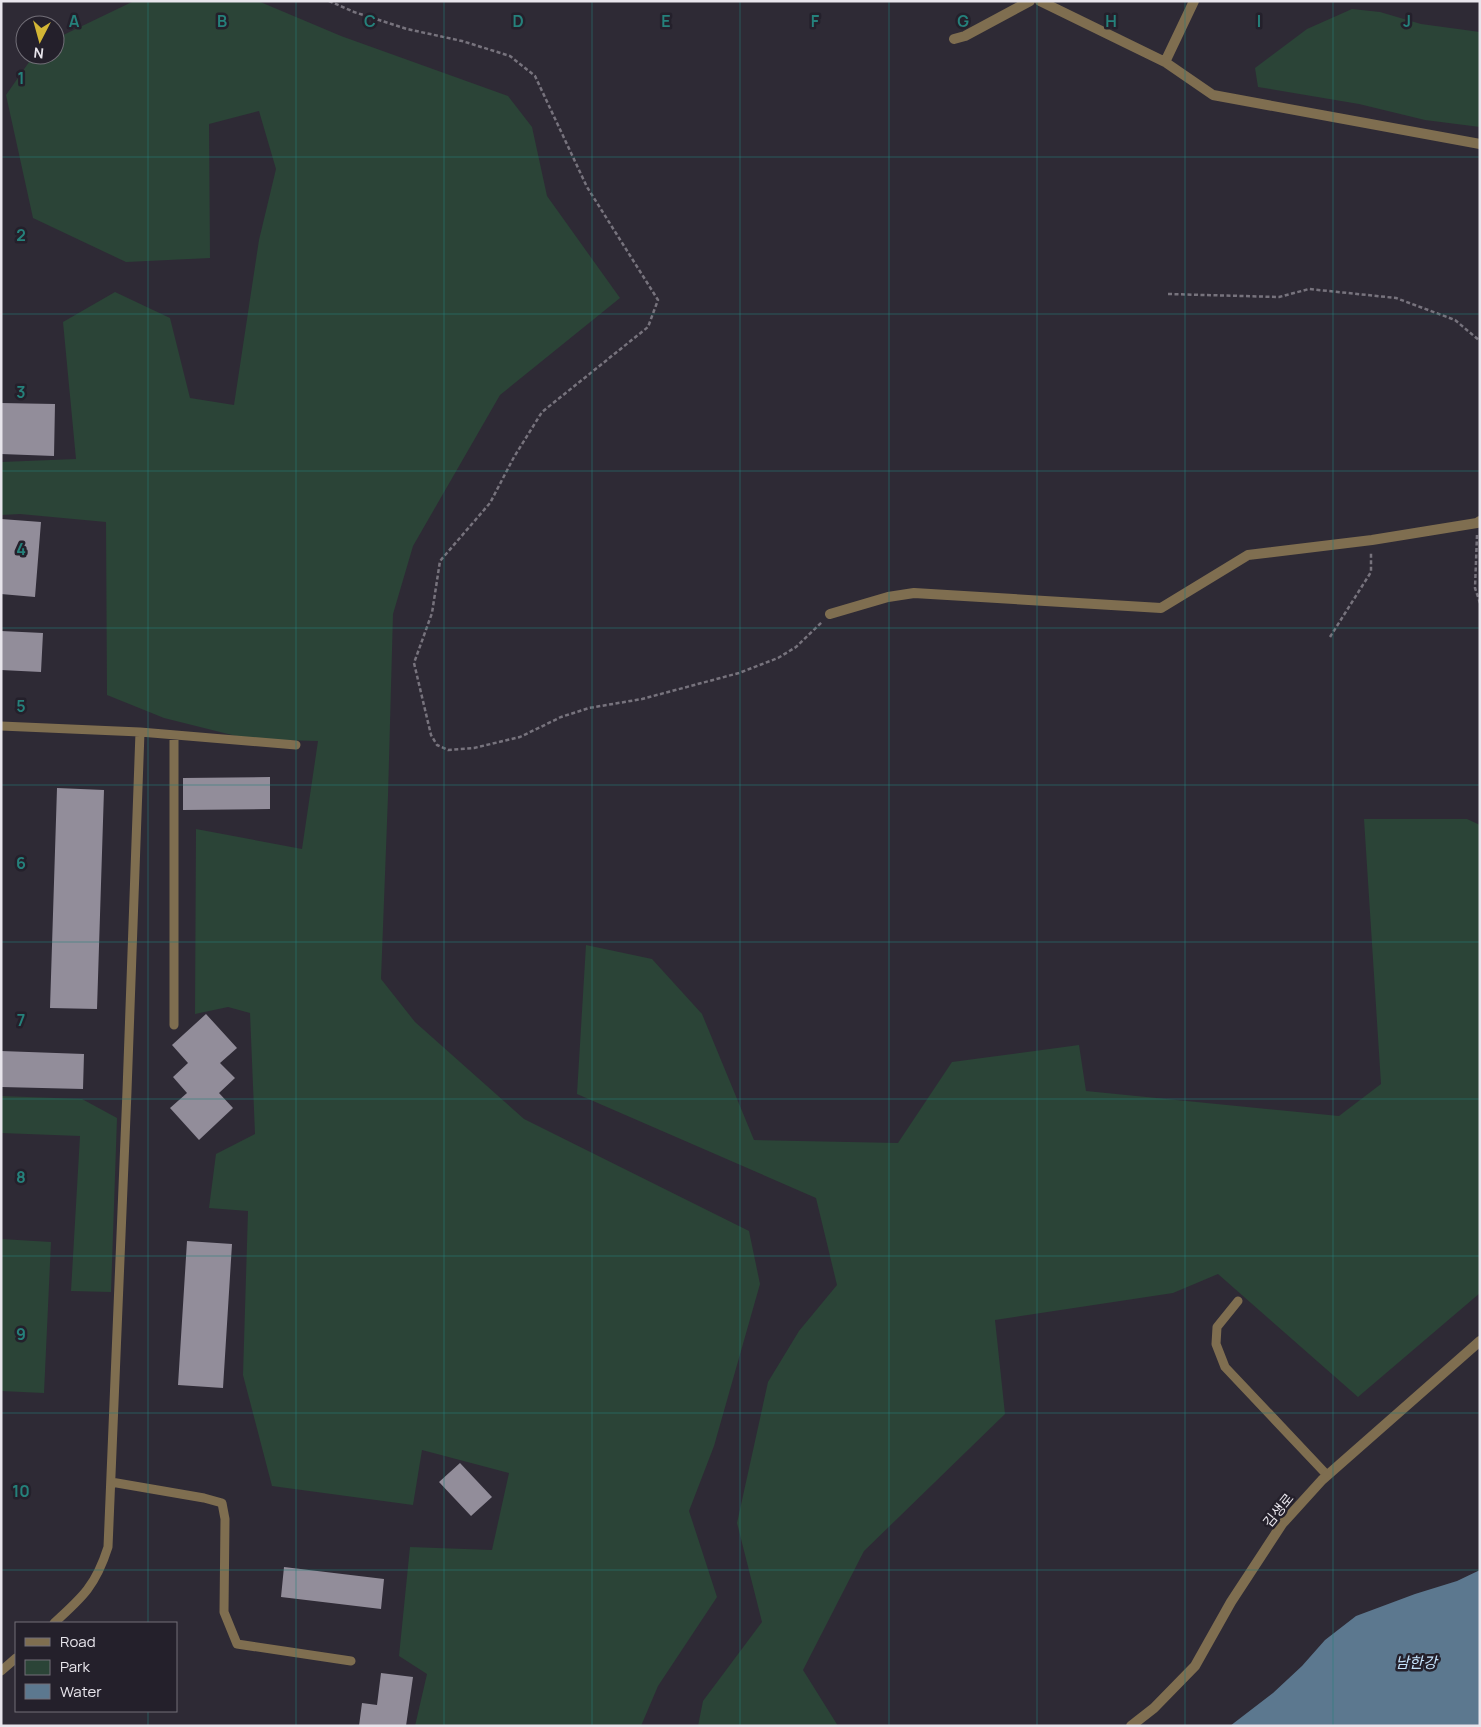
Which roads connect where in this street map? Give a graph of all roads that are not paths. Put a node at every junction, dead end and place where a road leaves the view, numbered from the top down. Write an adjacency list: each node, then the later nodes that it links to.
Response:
1 (1030, 1): 4 (street)
2 (1040, 1): 5 (street)
3 (1194, 1): 5 (street)
4 (954, 39)
5 (1164, 62): 6 (street)
6 (1480, 144)
7 (1479, 522): 8 (street)
8 (830, 614)
9 (1, 726): 10 (lane)
10 (140, 732): 11 (lane); 17 (lane)
11 (174, 735): 12 (lane); 13 (lane)
12 (296, 746)
13 (174, 1025)
14 (1238, 1302): 16 (lane)
15 (1480, 1340): 16 (street, 김생로)
16 (1327, 1475): 22 (street, 김생로)
17 (111, 1482): 18 (lane); 20 (lane)
18 (55, 1622)
19 (15, 1659): 21 (lane)
20 (351, 1661)
21 (2, 1670)
22 (1131, 1726)

